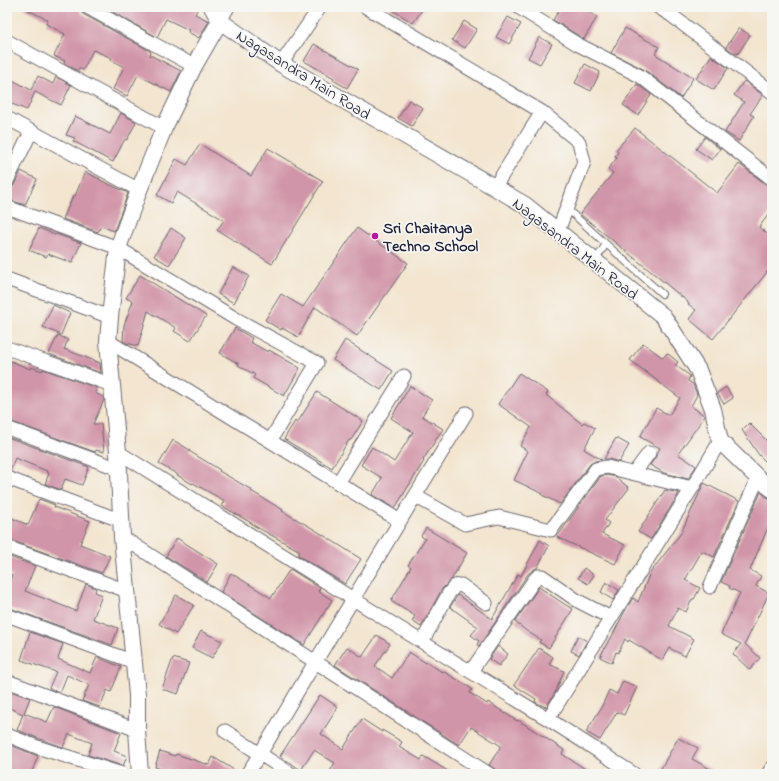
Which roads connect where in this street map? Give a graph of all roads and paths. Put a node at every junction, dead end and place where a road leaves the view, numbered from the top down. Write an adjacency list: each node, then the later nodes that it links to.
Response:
1 (87, 7): 11 (street)
2 (212, 7): 8 (street, Nagasandra Main Road)
3 (228, 7): 8 (street)
4 (320, 7): 10 (street)
5 (366, 7): 13 (street)
6 (518, 7): 18 (street)
7 (658, 7): 12 (street)
8 (220, 21): 10 (street, Nagasandra Main Road); 11 (street)
9 (7, 41): 15 (street)
10 (281, 64): 20 (street, Nagasandra Main Road)
11 (194, 66): 15 (street)
12 (772, 92)
13 (542, 112): 20 (street); 23 (street)
14 (7, 118): 16 (street)
15 (164, 128): 21 (street)
16 (31, 132): 17 (street); 21 (street)
17 (11, 164): 19 (street)
18 (772, 179)
19 (7, 181)
20 (494, 188): 24 (street, Nagasandra Main Road)
21 (139, 190): 26 (street)
22 (7, 207): 26 (street)
23 (566, 208): 24 (street); 25 (lane)
24 (558, 231): 27 (street, Nagasandra Main Road)
25 (606, 244): 27 (lane); 29 (lane)
26 (118, 248): 30 (street); 37 (street)
27 (595, 261): 38 (street, Nagasandra Main Road)
28 (7, 279): 30 (street)
29 (662, 294)
30 (110, 317): 31 (street)
31 (108, 341): 34 (street); 37 (street)
32 (7, 348): 34 (street)
33 (404, 376): 45 (street)
34 (112, 385): 39 (street)
35 (466, 413): 48 (street)
36 (7, 428): 41 (street)
37 (270, 441): 45 (street)
38 (720, 441): 44 (street); 46 (street)
39 (118, 452): 41 (street); 55 (street)
40 (649, 453): 42 (street)
41 (119, 469): 50 (street)
42 (634, 474): 46 (street); 48 (street)
43 (7, 478): 50 (street)
44 (758, 478): 47 (street); 53 (street)
45 (338, 483): 49 (street)
46 (692, 488): 58 (street)
47 (772, 489)
48 (415, 496): 49 (street)
49 (400, 521): 55 (street)
50 (122, 522): 51 (street)
51 (122, 537): 54 (street); 61 (street)
52 (7, 548): 54 (street)
53 (710, 587)
54 (127, 591): 60 (street)
55 (353, 599): 59 (street); 61 (street)
56 (486, 604): 59 (street)
57 (7, 615): 60 (street)
58 (611, 618): 62 (street); 64 (street)
59 (422, 642): 62 (street)
60 (134, 662): 65 (street)
61 (315, 662): 68 (street); 74 (street)
62 (470, 671): 64 (street)
63 (7, 680): 65 (street)
64 (548, 719): 75 (street)
65 (138, 730): 71 (street)
66 (225, 731): 68 (street)
67 (7, 735): 70 (street)
68 (260, 754): 72 (street); 73 (street)
69 (772, 768): 76 (street)
70 (122, 774)
71 (140, 774)
72 (247, 774)
73 (291, 774)
74 (489, 774)
75 (634, 774)
76 (768, 774)

